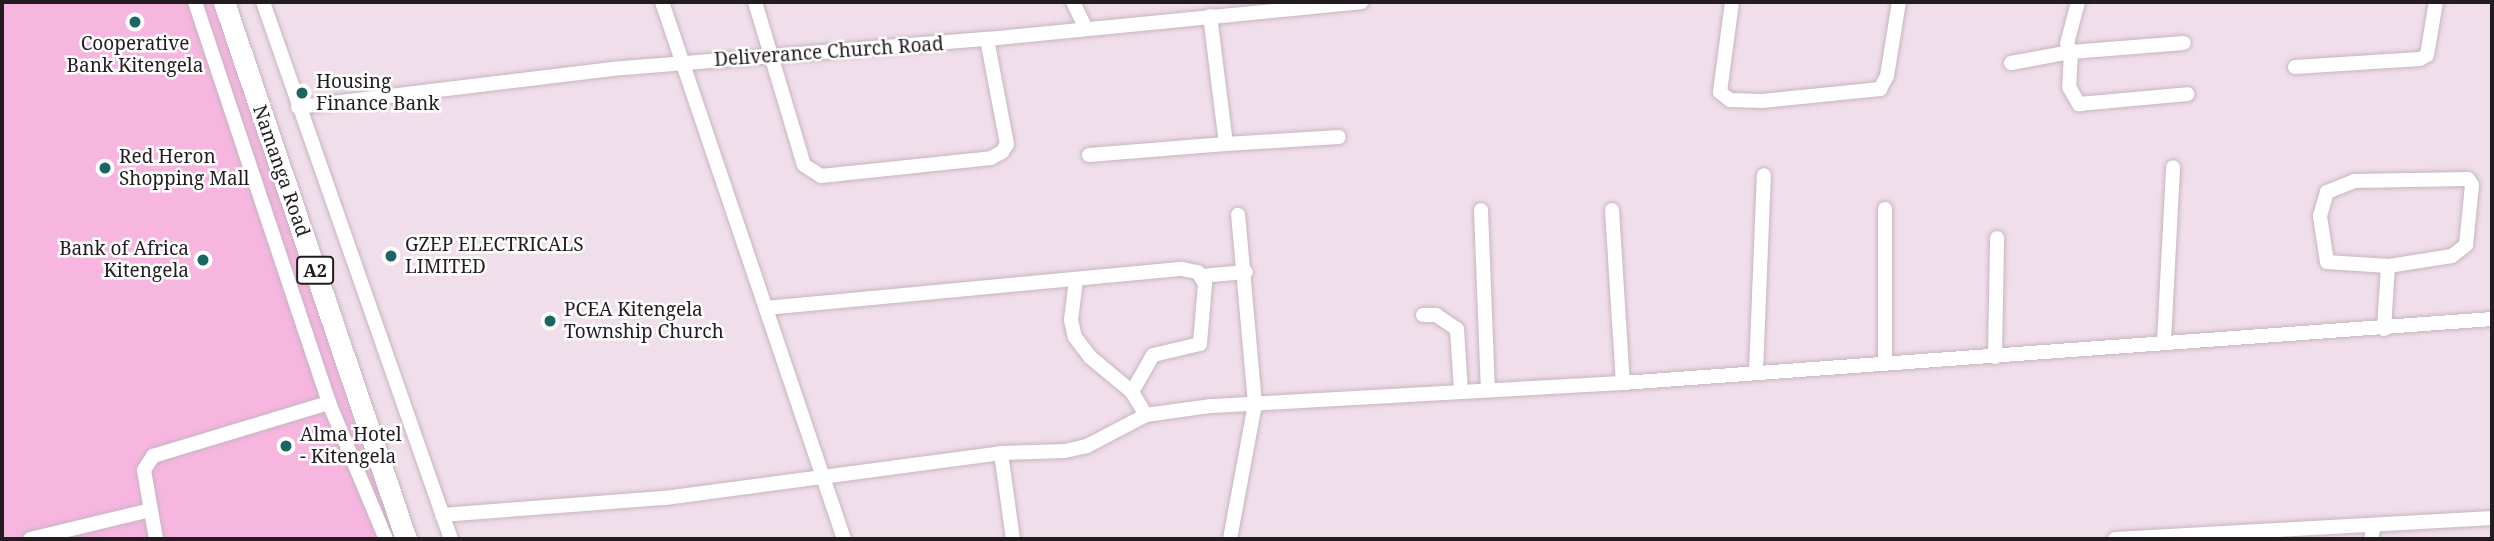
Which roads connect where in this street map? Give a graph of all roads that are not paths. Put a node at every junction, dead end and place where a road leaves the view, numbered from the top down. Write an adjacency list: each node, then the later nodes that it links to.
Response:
1 (195, 2): 24 (street)
2 (224, 2): 22 (highway, Namanga Road / A2)
3 (263, 2): 23 (street)
4 (662, 2): 19 (street)
5 (755, 2): 17 (street)
6 (1073, 2): 13 (street)
7 (1361, 2): 12 (street, Deliverance Church Road)
8 (1732, 2): 9 (street)
9 (1899, 2)
10 (2078, 2): 16 (street)
11 (2436, 2): 20 (street)
12 (1210, 16): 13 (street, Deliverance Church Road); 26 (street)
13 (1086, 27): 14 (street, Deliverance Church Road)
14 (987, 39): 17 (street, Deliverance Church Road); 17 (street)
15 (2184, 43): 16 (street)
16 (2071, 52): 18 (street); 21 (street)
17 (769, 54): 19 (street, Deliverance Church Road)
18 (2011, 63)
19 (684, 64): 23 (street, Deliverance Church Road); 39 (street)
20 (2295, 67)
21 (2188, 94)
22 (256, 100): 24 (street); 64 (highway, Namanga Road / A2)
23 (298, 107): 57 (street)
24 (232, 110): 51 (street)
25 (1339, 137): 26 (street)
26 (1226, 144): 27 (street)
27 (1090, 155)
28 (2173, 167): 43 (street)
29 (1764, 176): 46 (street)
30 (1885, 209): 45 (street)
31 (1481, 210): 48 (street)
32 (1612, 210): 47 (street)
33 (1238, 215): 36 (street)
34 (1997, 238): 44 (street)
35 (2388, 266): 35 (street); 42 (street)
36 (1245, 272): 37 (street); 52 (street)
37 (1201, 276): 38 (street); 50 (street)
38 (1076, 280): 39 (street); 50 (street)
39 (766, 308): 55 (street)
40 (1423, 315): 49 (street)
41 (2492, 319): 42 (street)
42 (2384, 329): 43 (street)
43 (2164, 341): 44 (street)
44 (1995, 357): 45 (street)
45 (1885, 362): 46 (street)
46 (1756, 371): 47 (street)
47 (1623, 383): 48 (street)
48 (1488, 390): 49 (street)
49 (1461, 391): 52 (street)
50 (1132, 392): 53 (street)
51 (329, 404): 56 (street); 64 (street)
52 (1255, 404): 53 (street); 68 (street)
53 (1146, 415): 54 (street)
54 (1001, 453): 55 (street); 67 (street)
55 (822, 475): 57 (street); 66 (street)
56 (151, 510): 62 (street); 63 (street)
57 (442, 514): 65 (street)
58 (2492, 518): 59 (street)
59 (2372, 532): 60 (street)
60 (2304, 534): 61 (street)
61 (2168, 538): 69 (street)
62 (30, 539)
63 (156, 539)
64 (389, 539)
65 (451, 539)
66 (844, 539)
67 (1013, 539)
68 (1230, 539)
69 (2115, 539)

